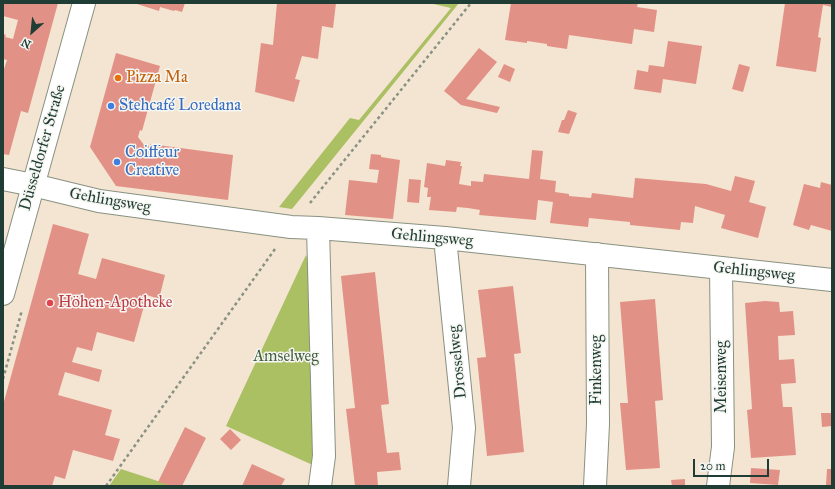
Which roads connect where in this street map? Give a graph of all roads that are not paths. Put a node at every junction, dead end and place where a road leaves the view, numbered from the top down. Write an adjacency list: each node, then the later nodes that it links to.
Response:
1 (84, 3): 3 (street, Düsseldorfer Straße)
2 (3, 180): 3 (street, Gehlingsweg)
3 (33, 185): 4 (street, Gehlingsweg); 9 (street, Düsseldorfer Straße)
4 (318, 228): 5 (street, Gehlingsweg); 10 (street)
5 (445, 238): 6 (street, Gehlingsweg); 11 (street, Drosselweg)
6 (597, 254): 7 (street, Gehlingsweg); 12 (street, Finkenweg)
7 (721, 268): 8 (street, Gehlingsweg); 13 (street, Meisenweg)
8 (832, 280)
9 (3, 294)
10 (320, 486)
11 (459, 486)
12 (595, 486)
13 (718, 486)

